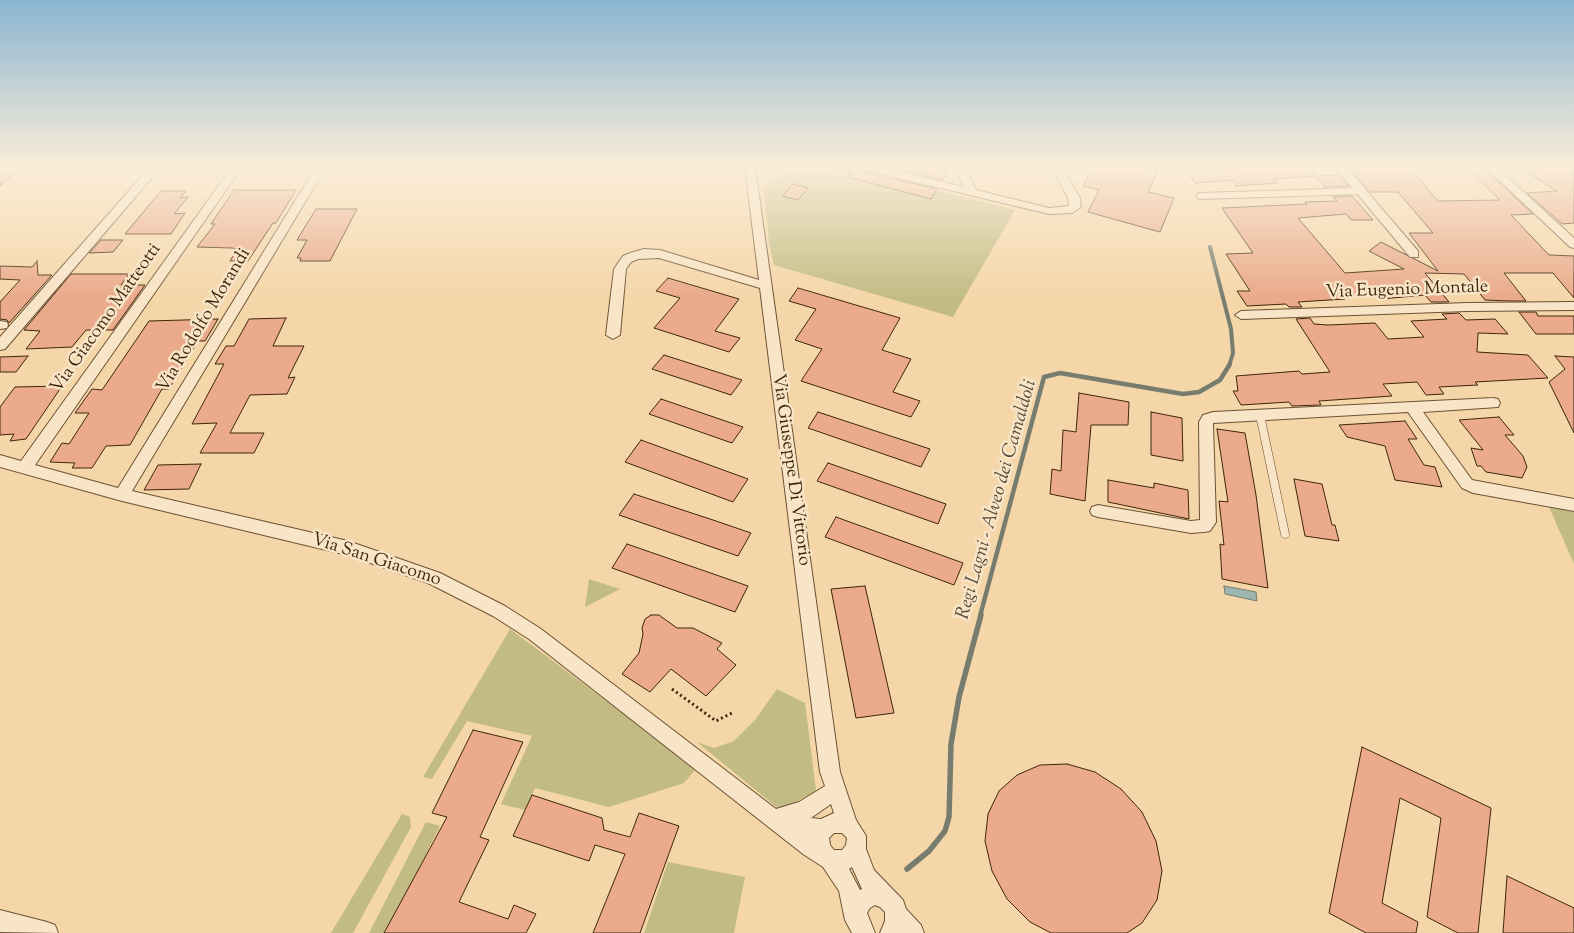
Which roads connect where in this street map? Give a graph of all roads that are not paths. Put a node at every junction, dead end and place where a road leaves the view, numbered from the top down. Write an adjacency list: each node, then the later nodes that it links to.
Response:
1 (118, 211): 15 (street)
2 (206, 211): 20 (street, Via Giacomo Matteotti)
3 (295, 211): 21 (street, Via Rodolfo Morandi)
4 (756, 211): 11 (street, Via Giuseppe Di Vittorio)
5 (1047, 211): 6 (street)
6 (1060, 211)
7 (1377, 211): 10 (street)
8 (1537, 211): 9 (street)
9 (1574, 244)
10 (1414, 254)
11 (766, 286): 14 (street); 25 (street, Via Giuseppe Di Vittorio)
12 (1574, 306): 13 (street, Via Eugenio Montale)
13 (1241, 315)
14 (613, 335)
15 (0, 346)
16 (1494, 402): 17 (street)
17 (1412, 407): 18 (street); 22 (street)
18 (1260, 415): 23 (street); 24 (lane)
19 (0, 461): 20 (street, Via San Giacomo)
20 (24, 469): 21 (street, Via San Giacomo)
21 (122, 495): 27 (street, Via San Giacomo)
22 (1574, 505)
23 (1098, 511)
24 (1285, 534)
25 (830, 772): 26 (street, Via Giuseppe Di Vittorio); 28 (street, Via Giuseppe Di Vittorio)
26 (827, 795): 27 (street); 29 (street, Via Giuseppe Di Vittorio)
27 (780, 822): 29 (street); 31 (street, Via San Giacomo)
28 (849, 826): 29 (street); 30 (street)
29 (825, 828): 31 (street)
30 (856, 850): 31 (street); 32 (street)
31 (827, 857): 35 (street)
32 (881, 895): 34 (street); 35 (street)
33 (0, 922): 36 (street)
34 (894, 924): 37 (street)
35 (857, 925)
36 (48, 933)
37 (913, 933)

